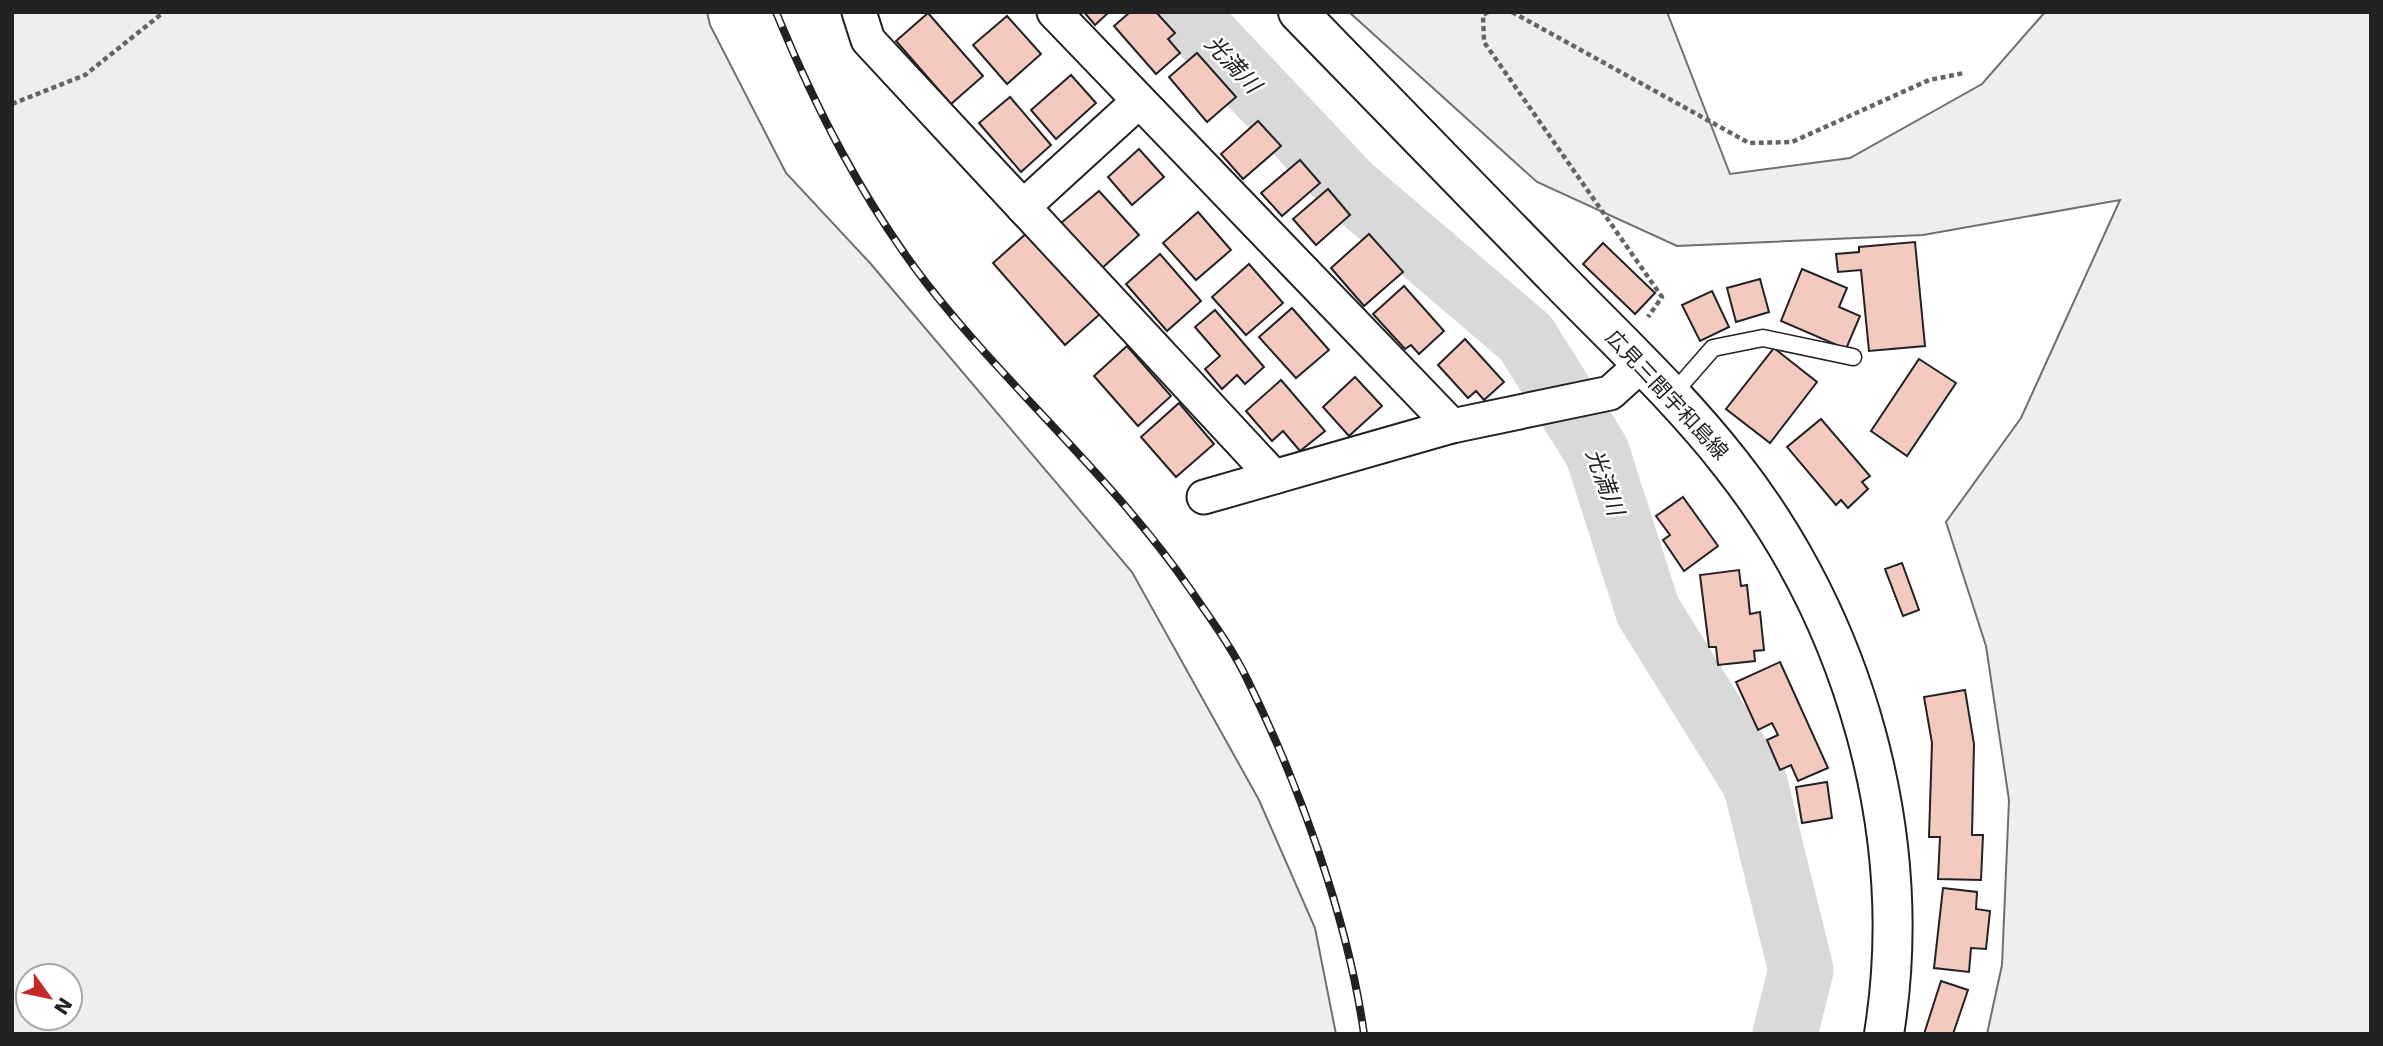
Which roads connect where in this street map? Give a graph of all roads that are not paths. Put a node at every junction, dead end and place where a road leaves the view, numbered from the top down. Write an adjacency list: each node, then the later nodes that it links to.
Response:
1 (859, 12): 5 (street)
2 (1054, 12): 4 (street)
3 (1298, 12): 7 (main road, 広見三間宇和島線)
4 (1139, 101): 5 (street); 9 (street)
5 (1023, 206): 10 (street)
6 (1853, 357): 8 (lane)
7 (1633, 358): 8 (main road, 広見三間宇和島線); 9 (street)
8 (1671, 396): 12 (main road, 広見三間宇和島線)
9 (1452, 426): 10 (street)
10 (1274, 477): 11 (street)
11 (1205, 497)
12 (1884, 1034)

